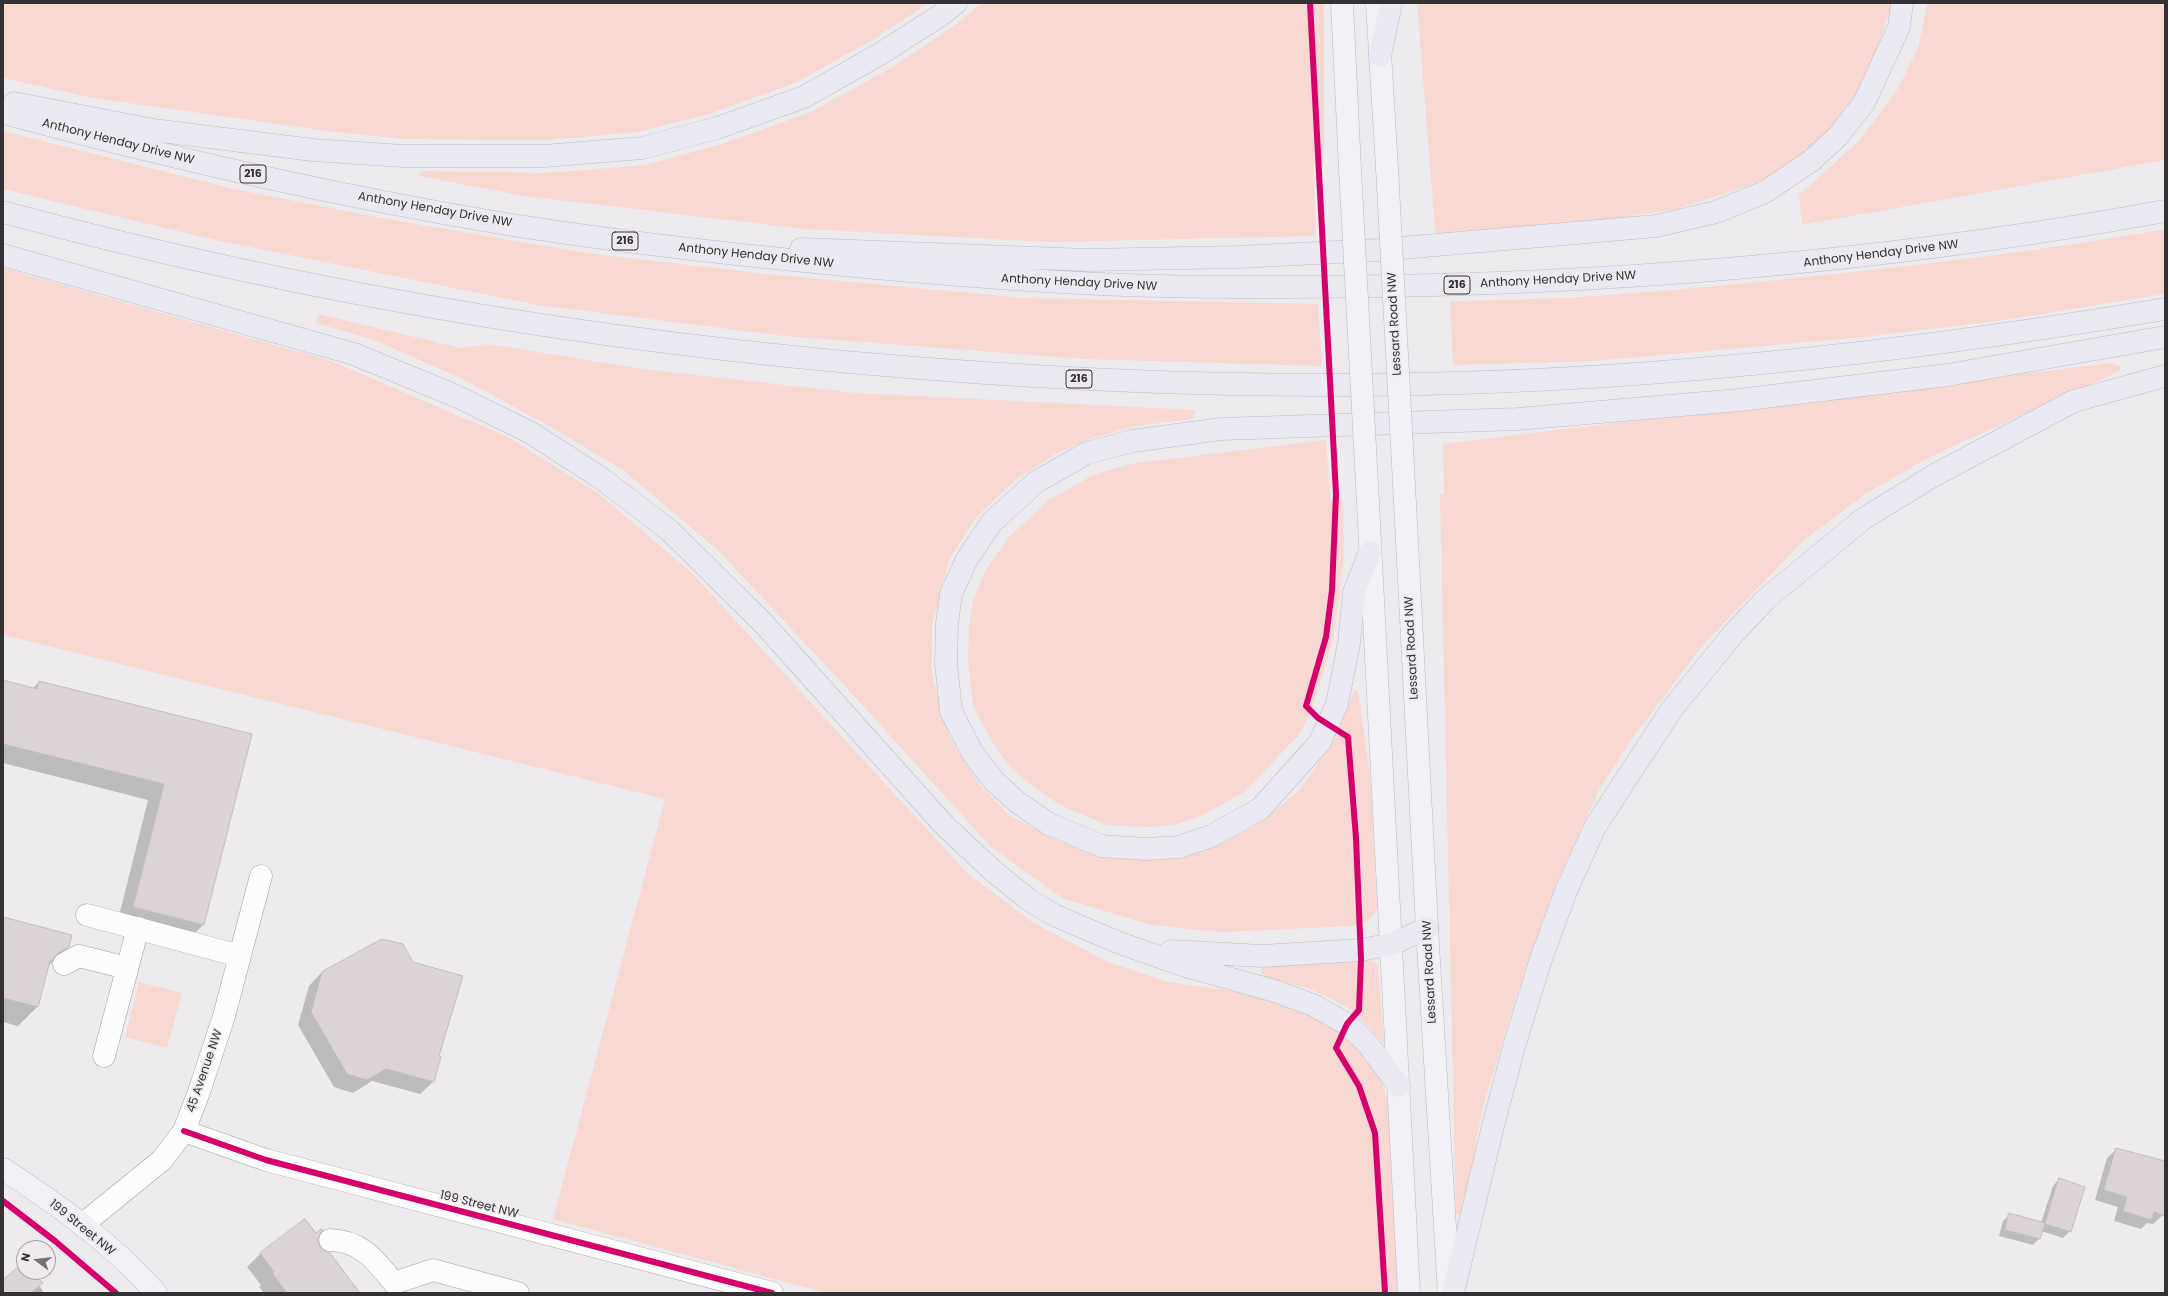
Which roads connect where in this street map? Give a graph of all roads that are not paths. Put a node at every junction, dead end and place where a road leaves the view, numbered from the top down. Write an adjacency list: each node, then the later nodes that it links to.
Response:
1 (956, 3): 7 (highway)
2 (1342, 3): 16 (main road, bridge)
3 (1377, 3): 6 (main road, Lessard Road NW)
4 (1391, 3): 6 (highway)
5 (1902, 3): 11 (highway)
6 (1380, 56): 20 (main road, Lessard Road NW, bridge)
7 (3, 101)
8 (3, 113): 11 (highway, Anthony Henday Drive NW / 216)
9 (2165, 211): 11 (highway, Anthony Henday Drive NW / 216)
10 (3, 212): 13 (highway, 216)
11 (676, 248)
12 (3, 255): 21 (highway)
13 (2165, 310)
14 (2165, 337): 16 (highway)
15 (2165, 376): 38 (highway)
16 (1370, 552): 22 (main road)
17 (261, 876): 23 (street, 45 Avenue NW)
18 (87, 914): 19 (street)
19 (138, 928): 23 (street); 25 (street)
20 (1427, 928): 22 (highway); 37 (main road, Lessard Road NW)
21 (1117, 942): 22 (highway); 27 (highway)
22 (1392, 944): 27 (main road)
23 (240, 956): 28 (street, 45 Avenue NW)
24 (64, 964): 25 (street)
25 (128, 968): 26 (street)
26 (104, 1056)
27 (1400, 1086): 36 (main road)
28 (184, 1131): 30 (street, 45 Avenue NW); 35 (street, 199 Street NW)
29 (3, 1169): 30 (main road, 199 Street NW)
30 (82, 1225): 33 (main road, 199 Street NW)
31 (330, 1240): 32 (street)
32 (399, 1288): 34 (street)
33 (156, 1293)
34 (518, 1293)
35 (772, 1293)
36 (1409, 1293)
37 (1449, 1293)
38 (1453, 1293)

